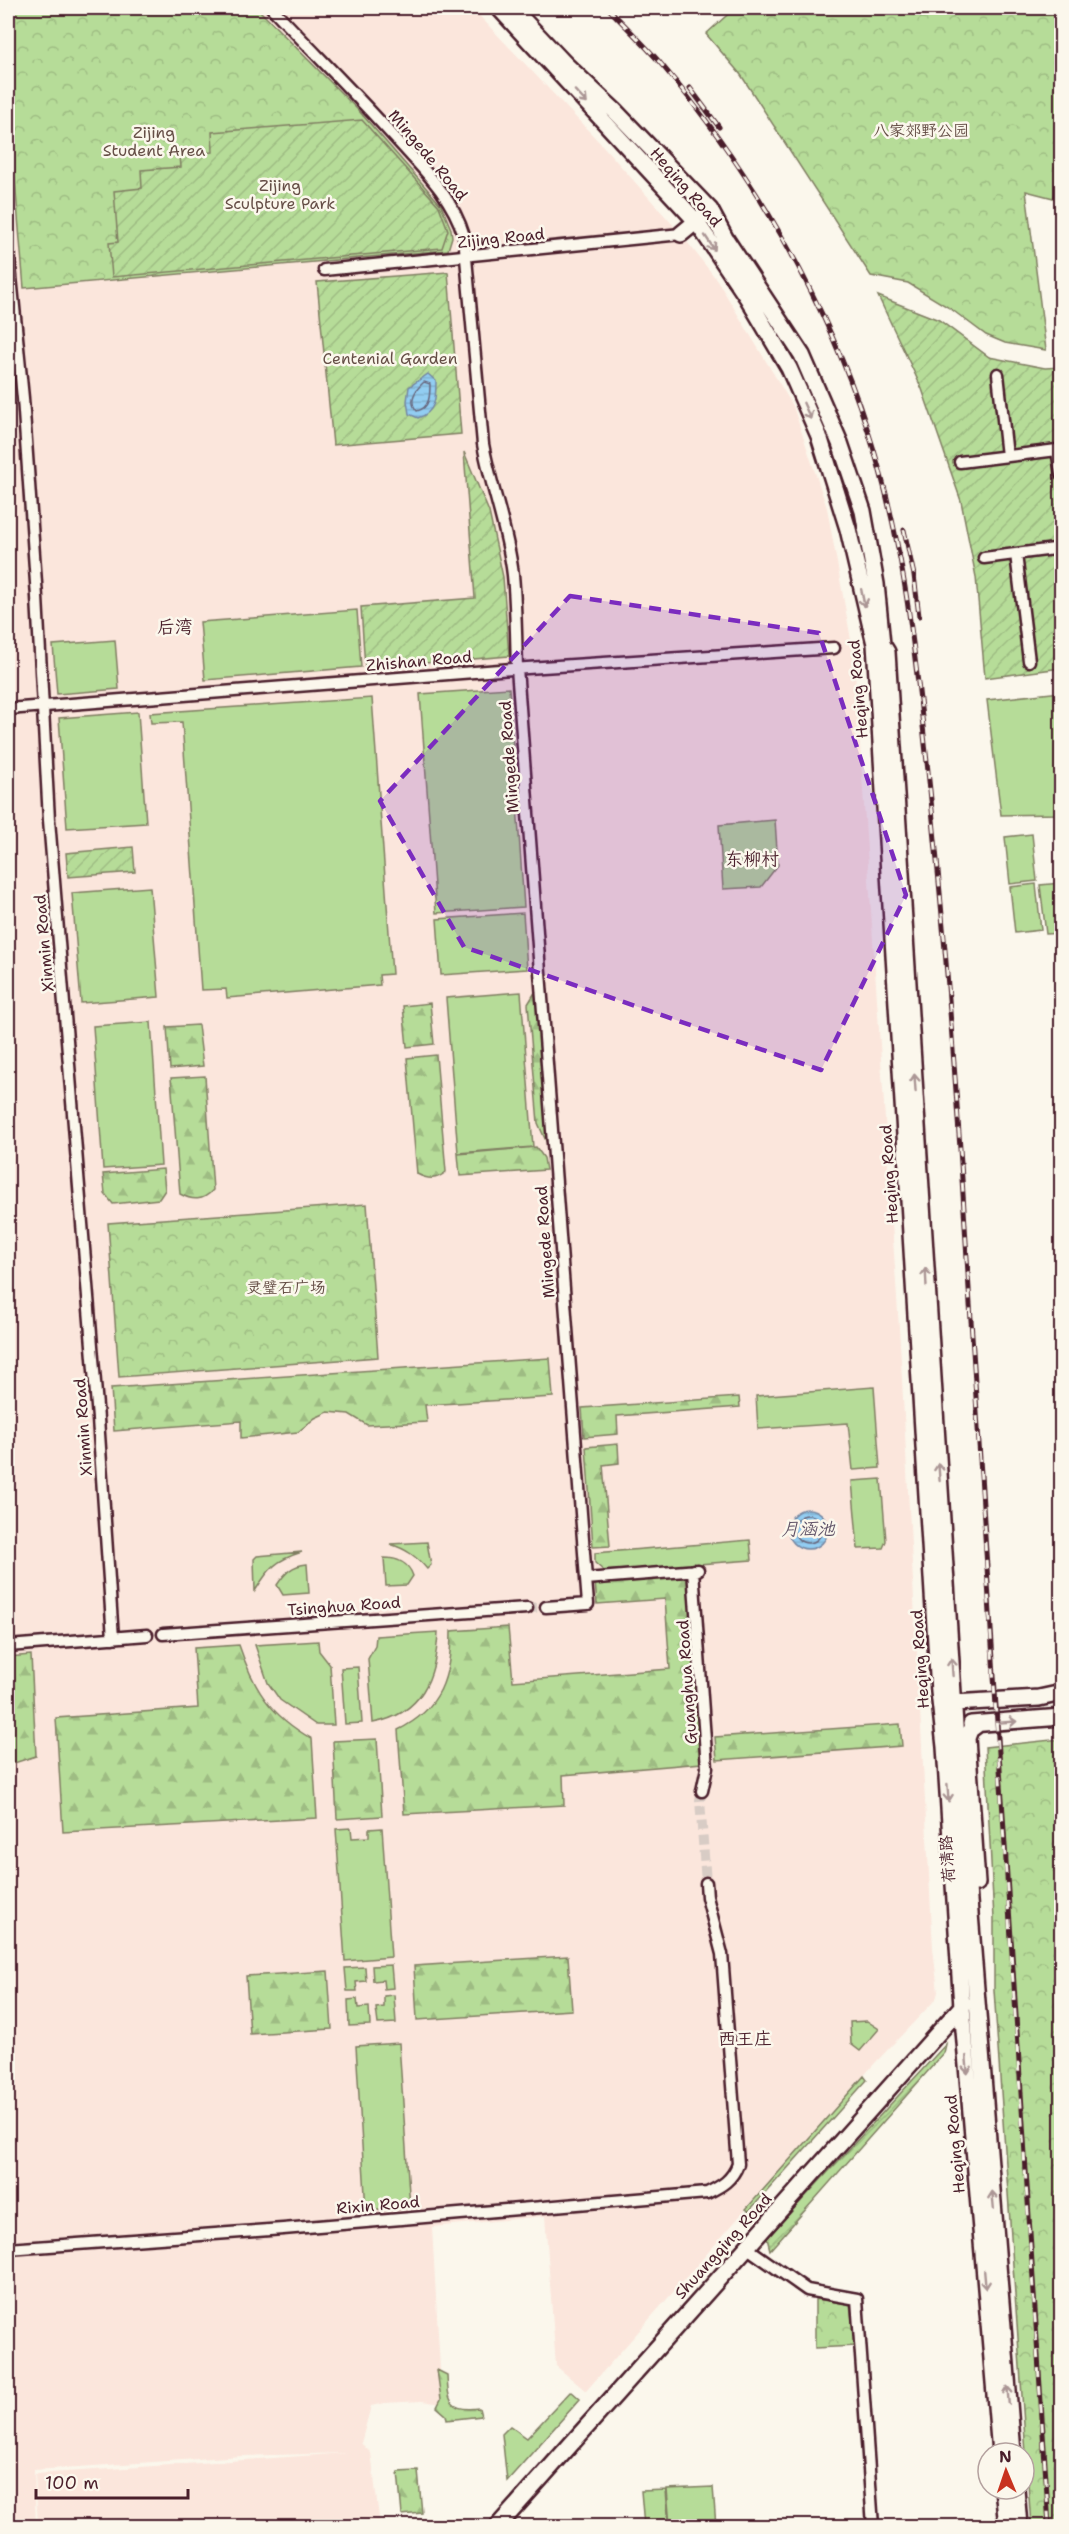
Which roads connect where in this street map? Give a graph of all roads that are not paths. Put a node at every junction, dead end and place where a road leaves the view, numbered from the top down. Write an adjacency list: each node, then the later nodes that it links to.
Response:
1 (272, 8): 8 (street, Mingede Road)
2 (499, 8): 5 (main road, Heqing Road, one-way to 5)
3 (512, 8): 4 (main road, Heqing Road)
4 (710, 210): 5 (main road); 31 (main road, Heqing Road, one-way to 4)
5 (696, 221): 6 (main road); 32 (main road, Heqing Road, one-way to 32)
6 (681, 234): 8 (street, Zijing Road)
7 (8, 246): 10 (street, Xinmin Road)
8 (467, 257): 9 (street, Zijing Road); 20 (street, Mingede Road)
9 (324, 270)
10 (14, 297): 21 (street, Xinmin Road)
11 (998, 374): 12 (street)
12 (1007, 456): 13 (street); 14 (street)
13 (960, 462)
14 (1061, 475)
15 (1062, 548): 16 (street)
16 (1016, 554): 17 (street); 19 (street)
17 (984, 558)
18 (834, 648): 20 (street, Zhishan Road)
19 (1029, 661)
20 (517, 668): 21 (street, Zhishan Road); 23 (street, Mingede Road)
21 (43, 706): 22 (street, Zhishan Road); 28 (street, Xinmin Road)
22 (8, 709)
23 (586, 1579): 24 (street); 36 (street, Guanghua Road)
24 (546, 1607)
25 (527, 1608): 26 (street, Tsinghua Road)
26 (163, 1634)
27 (147, 1635): 28 (street)
28 (113, 1638): 29 (street)
29 (8, 1646)
30 (1062, 1693): 31 (main road)
31 (954, 1703): 32 (main road); 35 (main road, Heqing Road)
32 (942, 1714): 35 (main road); 39 (main road, Heqing Road, one-way to 39)
33 (1062, 1717): 34 (main road, one-way to 33)
34 (978, 1724): 35 (main road); 38 (main road)
35 (955, 1725): 38 (main road, 荷清路)
36 (702, 1791)
37 (706, 1883): 41 (street, Rixin Road)
38 (976, 1990): 39 (main road, Shuangqing Road); 43 (main road, Heqing Road, one-way to 38)
39 (962, 2007): 40 (main road, Shuangqing Road); 42 (main road, Heqing Road, one-way to 42)
40 (747, 2247): 46 (main road, Shuangqing Road); 47 (street)
41 (8, 2249)
42 (999, 2441)
43 (1012, 2441)
44 (1004, 2501): 48 (main road)
45 (1017, 2501): 49 (main road)
46 (498, 2526)
47 (873, 2526)
48 (1006, 2526)
49 (1019, 2526)

